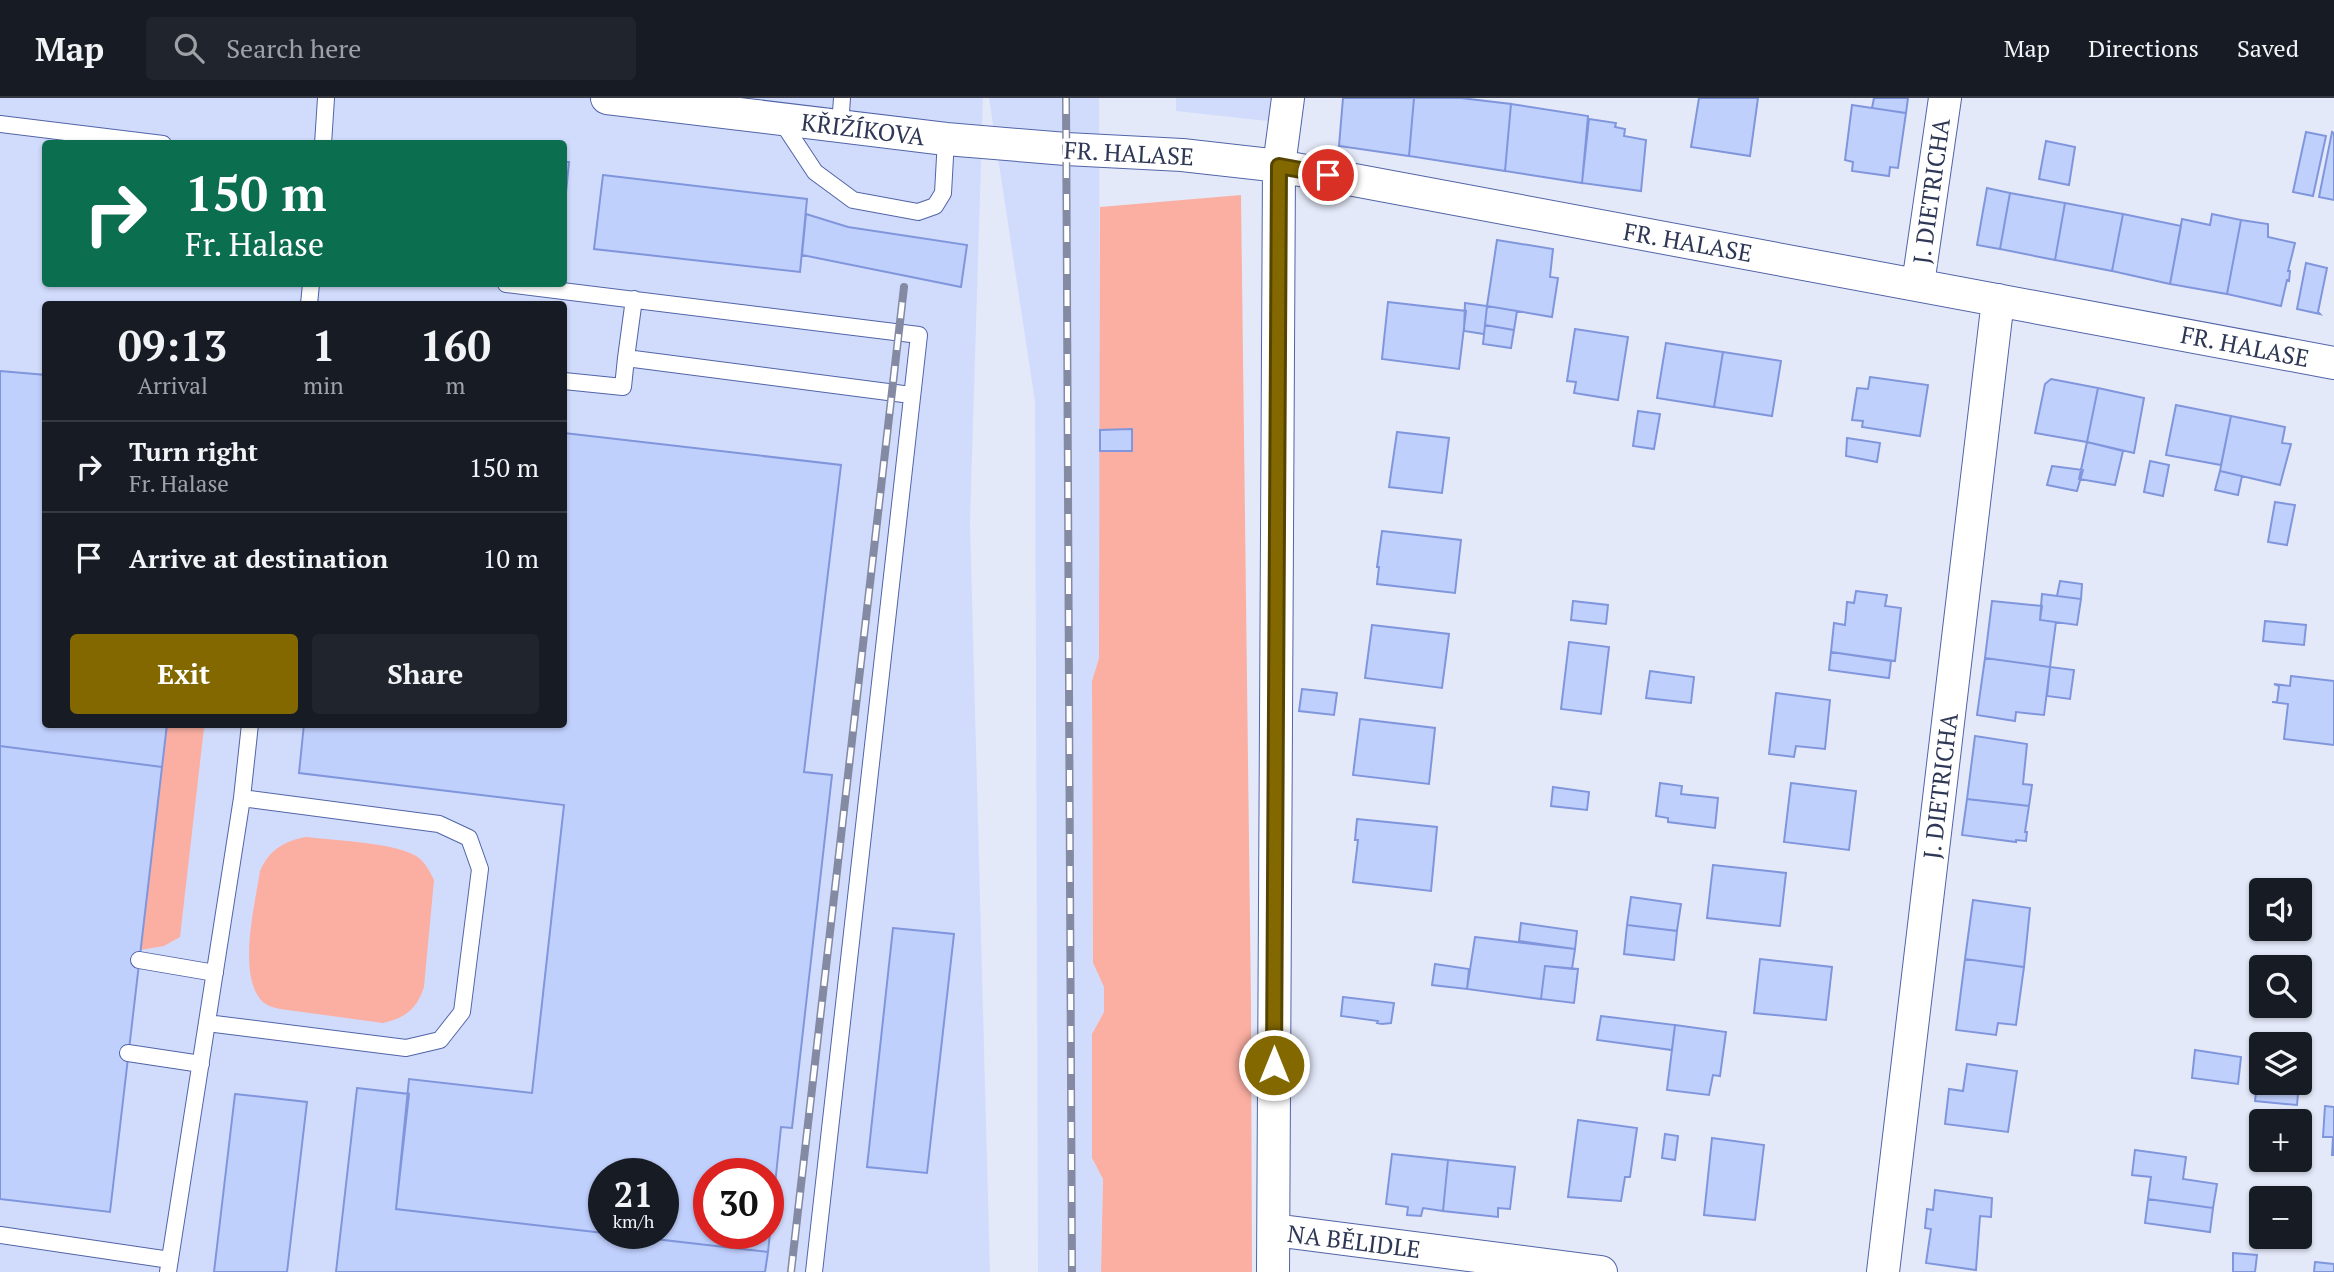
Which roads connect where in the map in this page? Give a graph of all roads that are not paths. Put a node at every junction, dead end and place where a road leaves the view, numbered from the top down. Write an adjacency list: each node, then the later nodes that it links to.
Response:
1 (326, 98): 10 (lane)
2 (607, 98): 6 (street, KŘIŽÍKOVA)
3 (1288, 98): 12 (street)
4 (1945, 98): 13 (street, J. DIETRICHA)
5 (841, 112): 6 (street, KŘIŽÍKOVA); 8 (street, KŘIŽÍKOVA)
6 (779, 119): 8 (lane, KŘIŽÍKOVA)
7 (0, 124): 9 (lane)
8 (946, 139): 11 (street, KŘIŽÍKOVA)
9 (130, 140)
10 (323, 140)
11 (1039, 147): 12 (street, FR. HALASE)
12 (1279, 166): 13 (street, FR. HALASE); 28 (street)
13 (1918, 284): 16 (street, FR. HALASE)
14 (532, 287): 15 (lane)
15 (634, 299): 17 (lane); 20 (lane)
16 (1998, 300): 18 (street, FR. HALASE); 34 (street, J. DIETRICHA)
17 (626, 358): 19 (lane); 20 (lane)
18 (2334, 363)
19 (567, 381)
20 (911, 395): 31 (lane)
21 (250, 728): 22 (lane)
22 (242, 798): 24 (lane); 25 (lane)
23 (139, 960): 24 (lane)
24 (215, 972): 25 (lane)
25 (207, 1023): 27 (lane)
26 (128, 1053): 27 (lane)
27 (201, 1064): 30 (lane)
28 (1273, 1230): 32 (street); 33 (street, NA BĚLIDLE)
29 (0, 1236): 30 (lane)
30 (169, 1266)
31 (814, 1272)
32 (1273, 1272)
33 (1601, 1272)
34 (1883, 1272)

